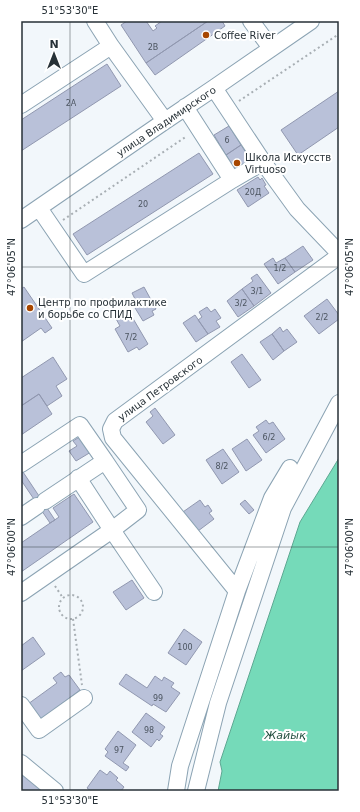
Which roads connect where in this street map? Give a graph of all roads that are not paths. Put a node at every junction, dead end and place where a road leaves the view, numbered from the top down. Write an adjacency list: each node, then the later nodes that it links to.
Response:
1 (95, 21): 4 (street)
2 (250, 21): 5 (street)
3 (311, 21): 5 (street, улица Владимирского)
4 (111, 46): 7 (street); 9 (street)
5 (271, 48): 6 (street, улица Владимирского)
6 (214, 88): 8 (street, улица Владимирского); 10 (street)
7 (21, 105)
8 (185, 107): 9 (street, улица Владимирского); 11 (street)
9 (164, 121): 12 (street, улица Владимирского)
10 (262, 162): 11 (street); 14 (street)
11 (232, 180): 12 (street)
12 (39, 208): 13 (street, улица Владимирского)
13 (21, 220)
14 (339, 253)
15 (339, 256): 23 (street, улица Петровского)
16 (339, 403): 31 (street)
17 (105, 460): 18 (street); 20 (street); 22 (street)
18 (21, 464)
19 (290, 468): 23 (street)
20 (78, 478): 21 (street); 22 (street)
21 (21, 517)
22 (112, 530): 24 (street); 25 (street)
23 (237, 591): 30 (street)
24 (154, 592)
25 (21, 593)
26 (84, 698): 27 (street)
27 (21, 705)
28 (21, 763): 29 (street)
29 (55, 791)
30 (176, 791)
31 (196, 791)

